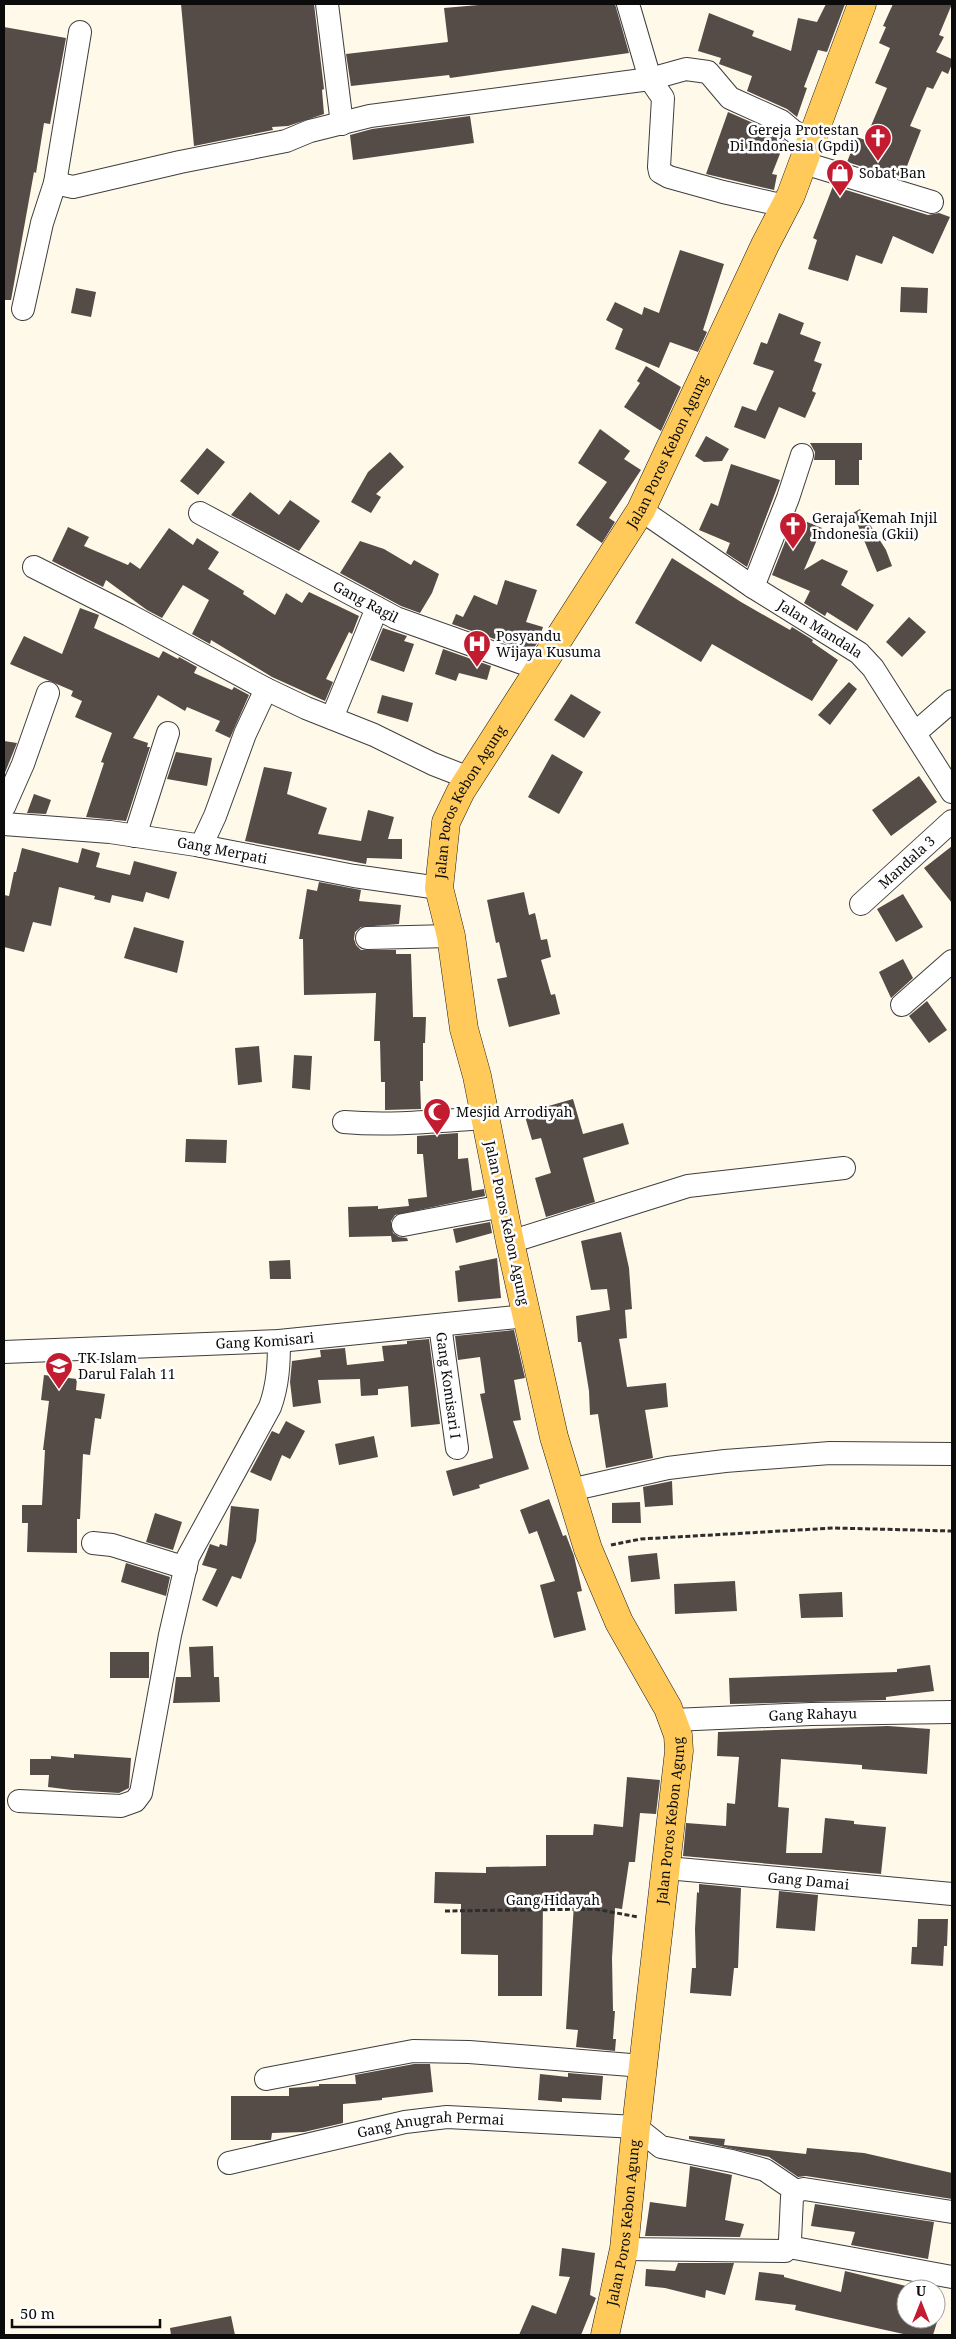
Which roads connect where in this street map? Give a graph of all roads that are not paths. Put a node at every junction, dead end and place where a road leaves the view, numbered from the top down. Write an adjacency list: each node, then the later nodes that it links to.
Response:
1 (327, 4): 6 (street)
2 (628, 4): 5 (street)
3 (862, 4): 7 (main road, Jalan Poros Kebon Agung)
4 (80, 32): 8 (street)
5 (650, 79): 6 (street); 7 (street); 10 (street)
6 (342, 124): 8 (street)
7 (808, 152): 9 (street); 10 (main road, Jalan Poros Kebon Agung)
8 (55, 183): 11 (street)
9 (932, 202)
10 (785, 206): 13 (main road, Jalan Poros Kebon Agung)
11 (23, 309)
12 (802, 455): 16 (street)
13 (641, 510): 16 (street, Jalan Mandala); 18 (main road, Jalan Poros Kebon Agung)
14 (200, 513): 17 (street, Gang Ragil)
15 (34, 567): 19 (street)
16 (753, 586): 24 (street, Jalan Mandala)
17 (376, 608): 18 (street, Gang Ragil); 22 (street)
18 (539, 669): 25 (main road, Jalan Poros Kebon Agung)
19 (266, 689): 22 (street); 31 (street)
20 (48, 693): 27 (street)
21 (952, 702): 24 (street)
22 (332, 718): 25 (street)
23 (168, 733): 30 (street)
24 (915, 733): 26 (street, Jalan Mandala)
25 (469, 778): 32 (main road, Jalan Poros Kebon Agung)
26 (952, 792)
27 (4, 807)
28 (952, 821): 33 (street, Mandala 3)
29 (4, 824): 30 (street, Gang Merpati)
30 (135, 836): 31 (street, Gang Merpati)
31 (201, 846): 32 (street, Gang Merpati)
32 (439, 888): 34 (main road, Jalan Poros Kebon Agung)
33 (861, 904)
34 (451, 936): 35 (street); 38 (main road, Jalan Poros Kebon Agung)
35 (367, 938)
36 (952, 961): 37 (street)
37 (902, 1005)
38 (485, 1118): 39 (street); 41 (main road, Jalan Poros Kebon Agung)
39 (344, 1122)
40 (844, 1168): 43 (street)
41 (502, 1206): 42 (street); 43 (main road, Jalan Poros Kebon Agung)
42 (403, 1225)
43 (510, 1242): 44 (main road, Jalan Poros Kebon Agung)
44 (526, 1316): 45 (street, Gang Komisari); 50 (main road, Jalan Poros Kebon Agung)
45 (440, 1324): 46 (street, Gang Komisari); 48 (street, Gang Komisari I)
46 (279, 1340): 47 (street, Gang Komisari); 52 (street)
47 (4, 1352)
48 (457, 1448)
49 (952, 1454): 50 (street)
50 (570, 1490): 54 (main road, Jalan Poros Kebon Agung)
51 (93, 1543): 52 (street)
52 (186, 1568): 55 (street)
53 (952, 1712): 54 (street, Gang Rahayu)
54 (673, 1720): 56 (main road, Jalan Poros Kebon Agung)
55 (19, 1802)
56 (667, 1868): 57 (street, Gang Damai); 58 (main road, Jalan Poros Kebon Agung)
57 (952, 1894)
58 (643, 2066): 59 (street); 60 (main road, Jalan Poros Kebon Agung)
59 (266, 2078)
60 (636, 2127): 61 (street, Gang Anugrah Permai); 62 (street); 65 (main road, Jalan Poros Kebon Agung)
61 (228, 2163)
62 (796, 2191): 63 (street); 64 (street)
63 (952, 2212)
64 (789, 2247): 65 (street); 66 (street)
65 (624, 2249): 67 (main road, Jalan Poros Kebon Agung)
66 (952, 2277)
67 (604, 2335)

